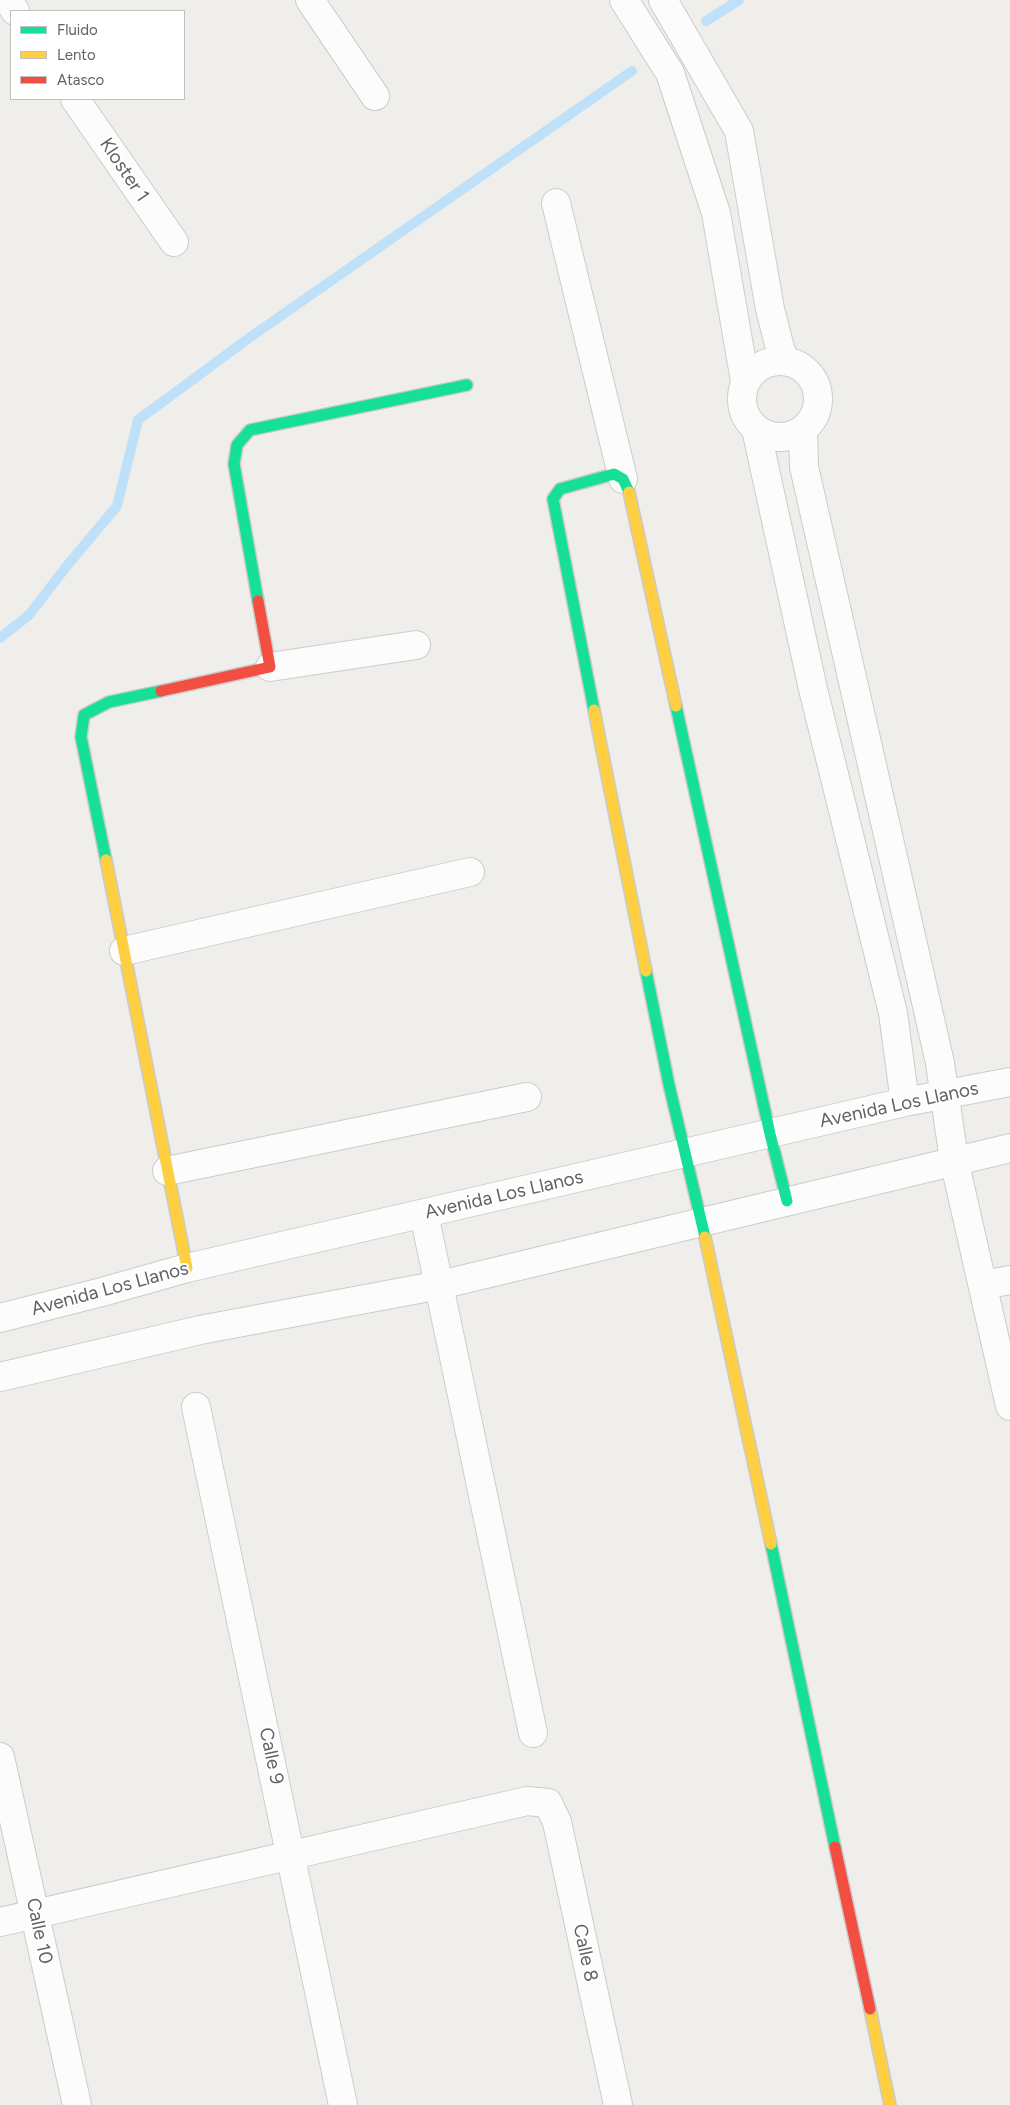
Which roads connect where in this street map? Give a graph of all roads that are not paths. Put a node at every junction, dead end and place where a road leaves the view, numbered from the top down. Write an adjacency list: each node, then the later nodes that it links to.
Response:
1 (310, 0): 4 (street)
2 (624, 0): 9 (street)
3 (663, 0): 8 (street)
4 (375, 96)
5 (76, 100): 7 (street, Kloster 1)
6 (556, 203): 13 (street)
7 (174, 242)
8 (786, 361): 9 (street); 12 (street)
9 (746, 381): 11 (street)
10 (467, 385): 15 (street)
11 (756, 430): 12 (street); 21 (street)
12 (804, 430): 19 (street)
13 (624, 479): 22 (street); 24 (street)
14 (416, 645): 15 (street)
15 (270, 667): 17 (street)
16 (470, 872): 17 (street)
17 (124, 951): 26 (street)
18 (1010, 1082): 19 (street, Avenida Los Llanos)
19 (946, 1095): 21 (street, Avenida Los Llanos); 25 (street)
20 (527, 1097): 26 (street)
21 (905, 1102): 22 (street, Avenida Los Llanos)
22 (770, 1134): 24 (street, Avenida Los Llanos); 27 (street)
23 (1010, 1148): 25 (street)
24 (684, 1154): 28 (street, Avenida Los Llanos); 29 (street)
25 (954, 1160): 27 (street); 33 (street)
26 (167, 1171): 30 (street)
27 (787, 1201): 29 (street)
28 (424, 1214): 30 (street, Avenida Los Llanos); 32 (street)
29 (702, 1221): 32 (street); 46 (street)
30 (187, 1268): 34 (street, Avenida Los Llanos)
31 (1010, 1280): 33 (street)
32 (440, 1285): 35 (street); 38 (street)
33 (983, 1285): 36 (street)
34 (0, 1318)
35 (0, 1378)
36 (1010, 1406)
37 (196, 1407): 40 (street, Calle 9)
38 (533, 1733)
39 (0, 1757): 41 (street, Calle 10)
40 (292, 1856): 41 (street); 44 (street, Calle 9); 45 (street, Calle 8)
41 (35, 1915): 42 (street); 43 (street, Calle 10)
42 (0, 1922)
43 (77, 2105)
44 (343, 2105)
45 (618, 2105)
46 (890, 2105)

